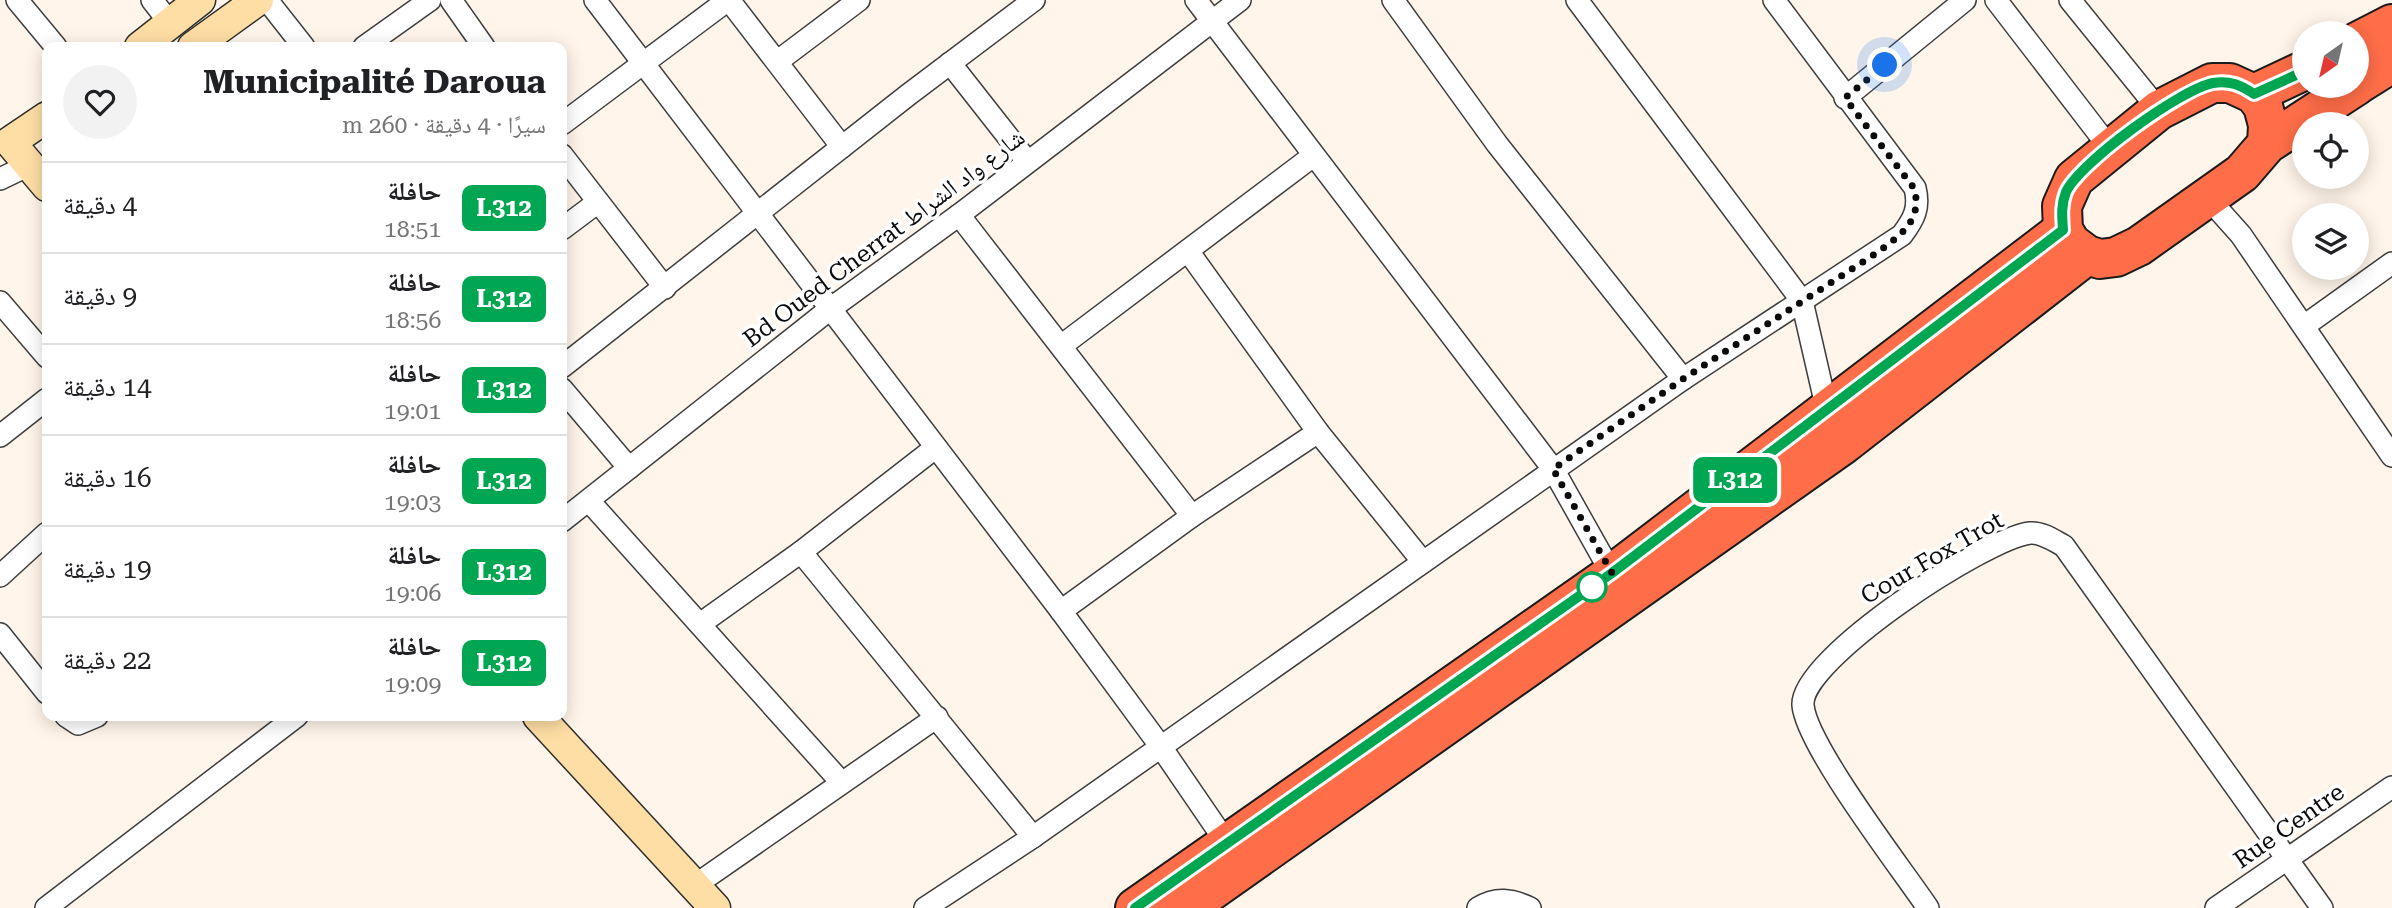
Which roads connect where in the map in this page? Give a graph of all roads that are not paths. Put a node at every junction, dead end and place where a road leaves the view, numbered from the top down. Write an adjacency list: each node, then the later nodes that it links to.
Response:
1 (17, 0): 24 (street)
2 (152, 0): 21 (street)
3 (200, 0): 21 (street)
4 (258, 0): 26 (street)
5 (267, 0): 27 (street)
6 (430, 0): 28 (street)
7 (450, 0): 29 (street)
8 (595, 0): 33 (street)
9 (728, 0): 30 (street); 33 (street)
10 (859, 0): 30 (street)
11 (1034, 0): 32 (street)
12 (1196, 0): 20 (street)
13 (1240, 0): 20 (street, Bd Oued Cherrat شارع واد الشراط)
14 (1393, 0): 67 (street)
15 (1577, 0): 60 (street)
16 (1965, 0): 37 (street)
17 (1996, 0): 45 (street)
18 (2070, 0): 39 (street)
19 (1782, 3): 37 (street)
20 (1213, 22): 46 (street); 48 (street, Bd Oued Cherrat شارع واد الشراط)
21 (170, 23): 25 (street)
22 (2392, 23): 23 (highway)
23 (2370, 35)
24 (52, 42)
25 (146, 42)
26 (200, 42)
27 (300, 42)
28 (371, 42)
29 (480, 42)
30 (778, 61): 44 (street)
31 (2392, 62): 34 (highway)
32 (950, 63): 44 (street); 48 (street)
33 (644, 65): 41 (street); 53 (street)
34 (2370, 76)
35 (2292, 77): 36 (highway)
36 (2254, 94): 39 (highway); 43 (highway)
37 (1845, 98): 60 (street)
38 (2337, 98): 43 (highway)
39 (2159, 110): 45 (highway)
40 (42, 120): 42 (street)
41 (567, 120)
42 (3, 140): 49 (street)
43 (2267, 144): 51 (highway)
44 (842, 147): 53 (street)
45 (2109, 147): 56 (highway)
46 (1313, 156): 57 (street); 76 (street)
47 (567, 162): 52 (street)
48 (1027, 162): 54 (street, Bd Oued Cherrat شارع واد الشراط)
49 (41, 168): 50 (street)
50 (0, 179)
51 (2208, 198): 56 (highway); 63 (street)
52 (598, 202): 55 (street); 59 (street)
53 (758, 212): 59 (street); 62 (street)
54 (959, 215): 62 (street, Bd Oued Cherrat شارع واد الشراط); 64 (street)
55 (567, 225)
56 (2075, 242): 70 (highway); 103 (highway)
57 (1188, 251): 64 (street); 71 (street)
58 (2392, 263): 63 (street)
59 (665, 288): 66 (street)
60 (1802, 301): 67 (street); 70 (street)
61 (1, 306): 65 (street)
62 (830, 309): 73 (street); 75 (street, Bd Oued Cherrat شارع واد الشراط)
63 (2304, 326): 74 (street)
64 (1061, 346): 78 (street)
65 (42, 351)
66 (567, 363)
67 (1683, 379): 76 (street)
68 (567, 395): 75 (street)
69 (42, 403): 72 (street)
70 (1827, 410): 83 (highway)
71 (1318, 432): 78 (street); 82 (street)
72 (0, 436)
73 (935, 448): 81 (street); 85 (street)
74 (2392, 456)
75 (629, 468): 77 (street, Bd Oued Cherrat شارع واد الشراط)
76 (1553, 469): 82 (street); 83 (street)
77 (589, 501): 79 (street, Bd Oued Cherrat شارع واد الشراط); 86 (street)
78 (1192, 516): 85 (street)
79 (567, 517)
80 (42, 538): 84 (street)
81 (801, 552): 86 (street); 89 (street)
82 (1423, 562): 92 (street)
83 (1612, 573): 96 (highway)
84 (0, 576)
85 (1061, 611): 92 (street)
86 (700, 624): 93 (street)
87 (0, 635): 88 (street)
88 (42, 686)
89 (937, 717): 93 (street); 95 (street)
90 (290, 721): 99 (street)
91 (543, 721): 98 (street)
92 (1161, 747): 95 (street); 96 (street)
93 (841, 782): 98 (street)
94 (2392, 787): 97 (street, Rue Centre)
95 (1033, 836): 101 (street)
96 (1228, 845): 102 (highway)
97 (2287, 859): 106 (street, Cour Fox Trot); 107 (street, Rue Centre); 108 (street)
98 (694, 886): 100 (street)
99 (46, 908)
100 (715, 908)
101 (925, 908)
102 (1135, 908)
103 (1187, 908)
104 (1478, 908): 105 (street)
105 (1530, 908)
106 (1928, 908)
107 (2216, 908)
108 (2322, 908)

